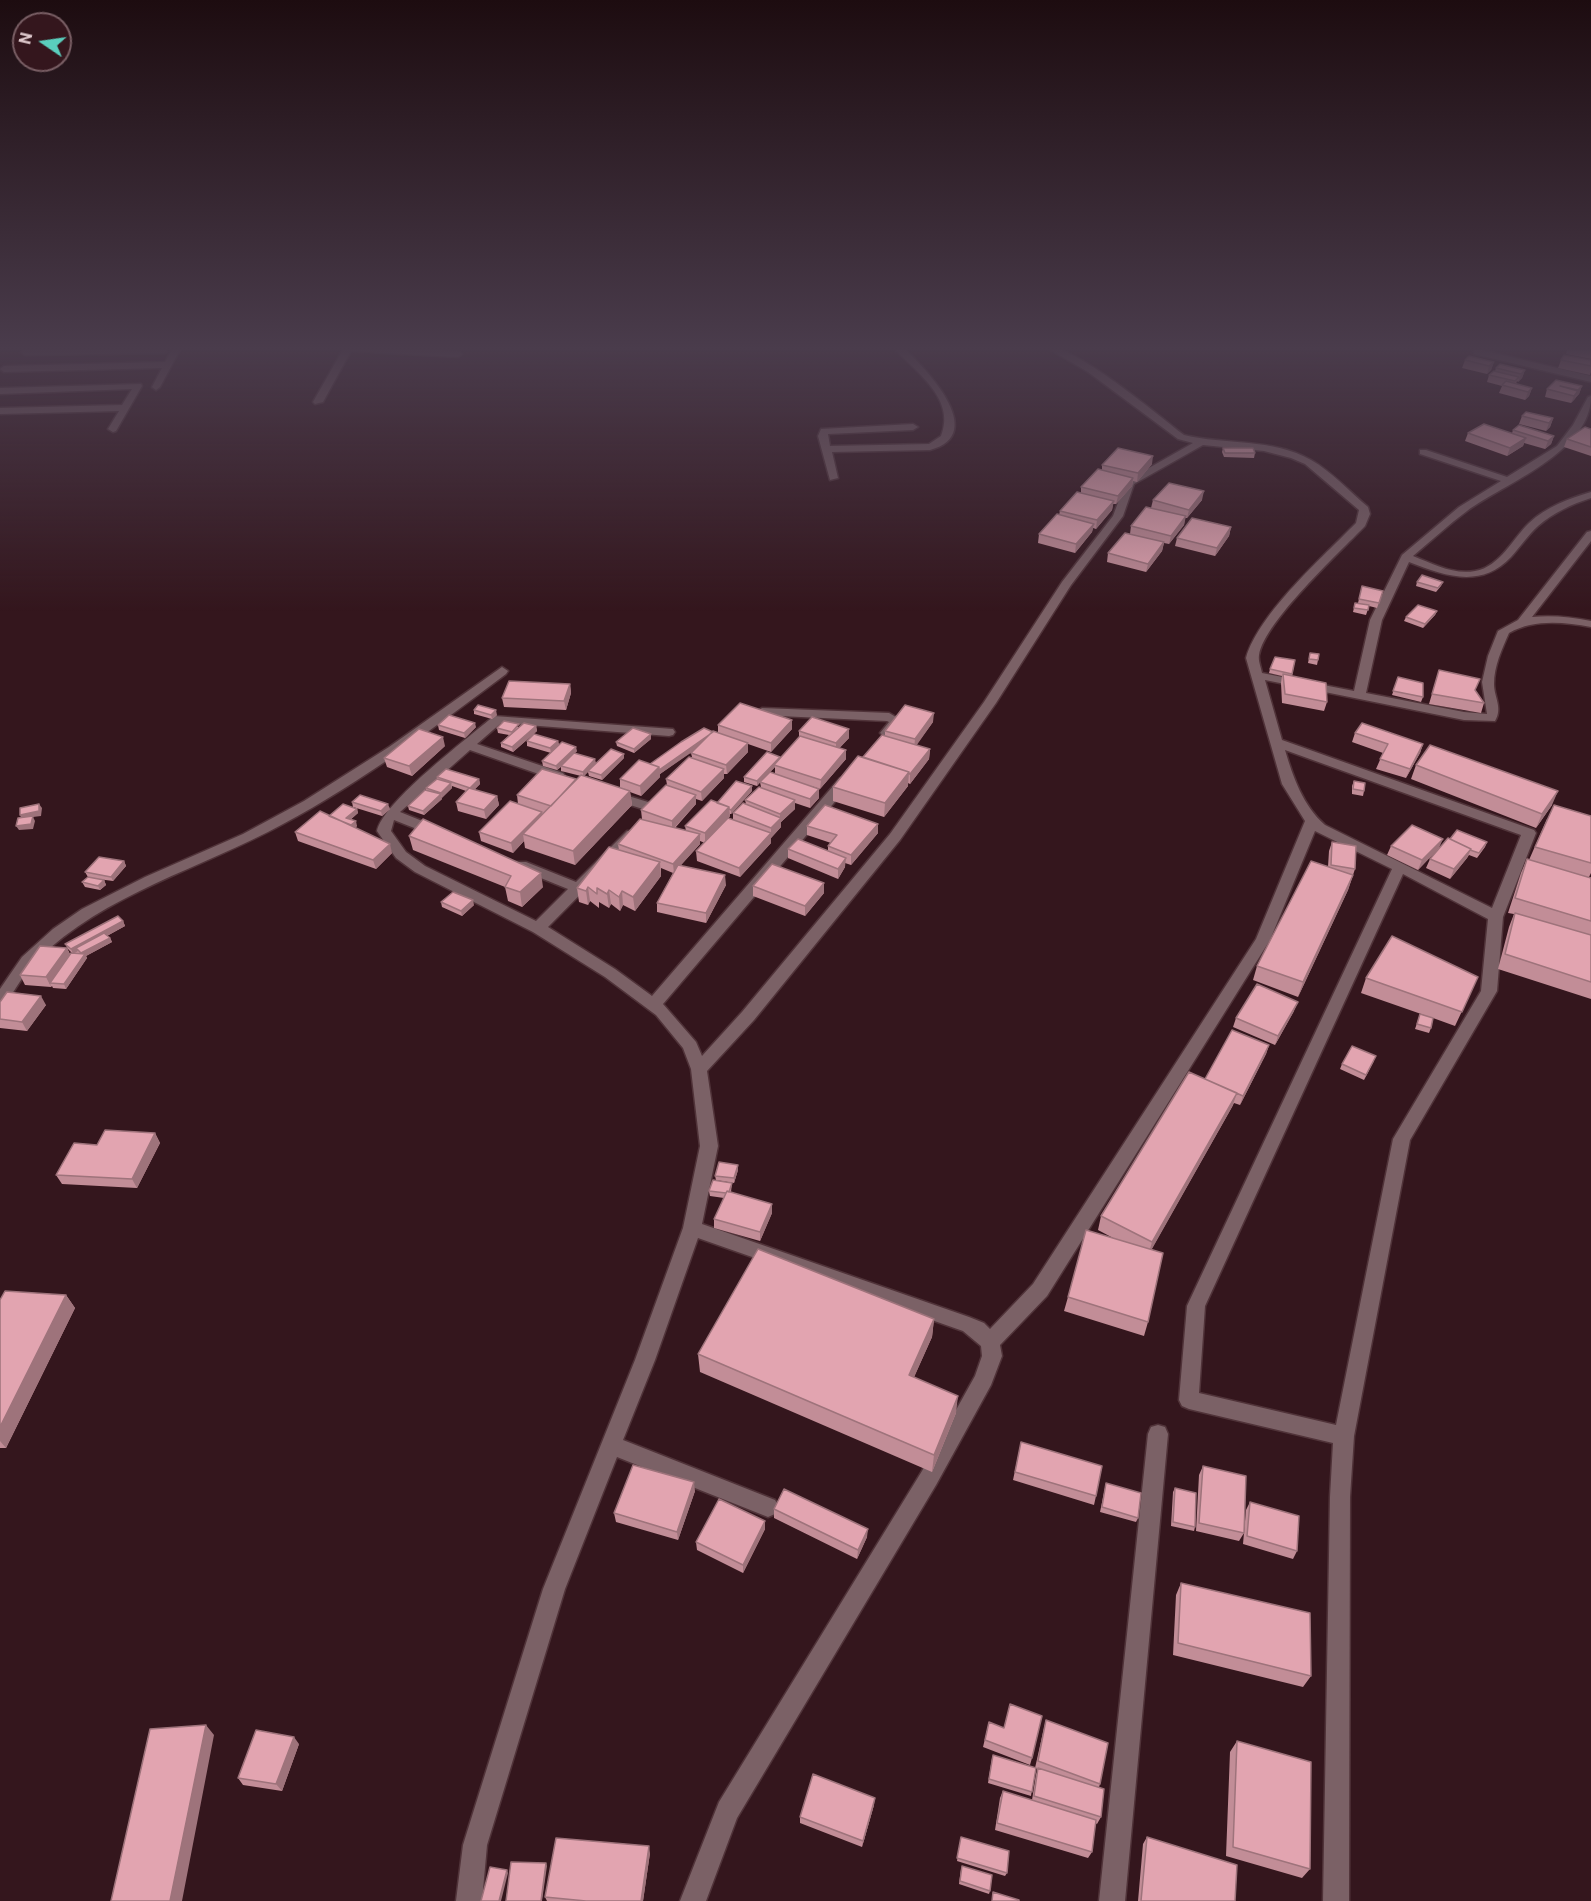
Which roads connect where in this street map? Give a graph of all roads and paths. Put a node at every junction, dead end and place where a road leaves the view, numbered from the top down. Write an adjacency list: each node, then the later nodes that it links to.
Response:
1 (823, 435): 6 (street)
2 (947, 435): 6 (street)
3 (1180, 435): 5 (street)
4 (1570, 435): 9 (street)
5 (1201, 442): 16 (street); 38 (street)
6 (826, 449): 8 (street)
7 (1423, 452): 9 (street)
8 (833, 478)
9 (1510, 481): 12 (street)
10 (1591, 495): 12 (street)
11 (1591, 534): 13 (street)
12 (1406, 557): 17 (street)
13 (1522, 622): 14 (street); 17 (street)
14 (1591, 624)
15 (502, 671): 36 (street)
16 (1256, 675): 17 (street); 20 (street)
17 (1359, 697)
18 (762, 712): 22 (street)
19 (669, 732): 21 (street)
20 (1276, 742): 28 (street); 34 (street)
21 (467, 745): 24 (street); 27 (street)
22 (874, 748)
23 (851, 774): 37 (street)
24 (566, 779)
25 (599, 790): 26 (street)
26 (643, 805)
27 (392, 814): 30 (street); 35 (street)
28 (1312, 821): 32 (street); 40 (street)
29 (639, 826): 33 (street)
30 (453, 838)
31 (506, 859): 33 (street)
32 (1399, 868): 34 (street); 42 (street)
33 (579, 888): 35 (street)
34 (1498, 908): 42 (street)
35 (538, 928): 37 (street)
36 (0, 1001)
37 (654, 1004): 38 (street)
38 (699, 1069): 39 (street)
39 (692, 1228): 40 (street); 43 (street)
40 (990, 1342): 46 (street)
41 (1158, 1434): 47 (street)
42 (1344, 1436): 48 (street)
43 (611, 1445): 44 (street); 45 (street)
44 (768, 1507)
45 (469, 1901)
46 (693, 1901)
47 (1112, 1901)
48 (1336, 1901)

